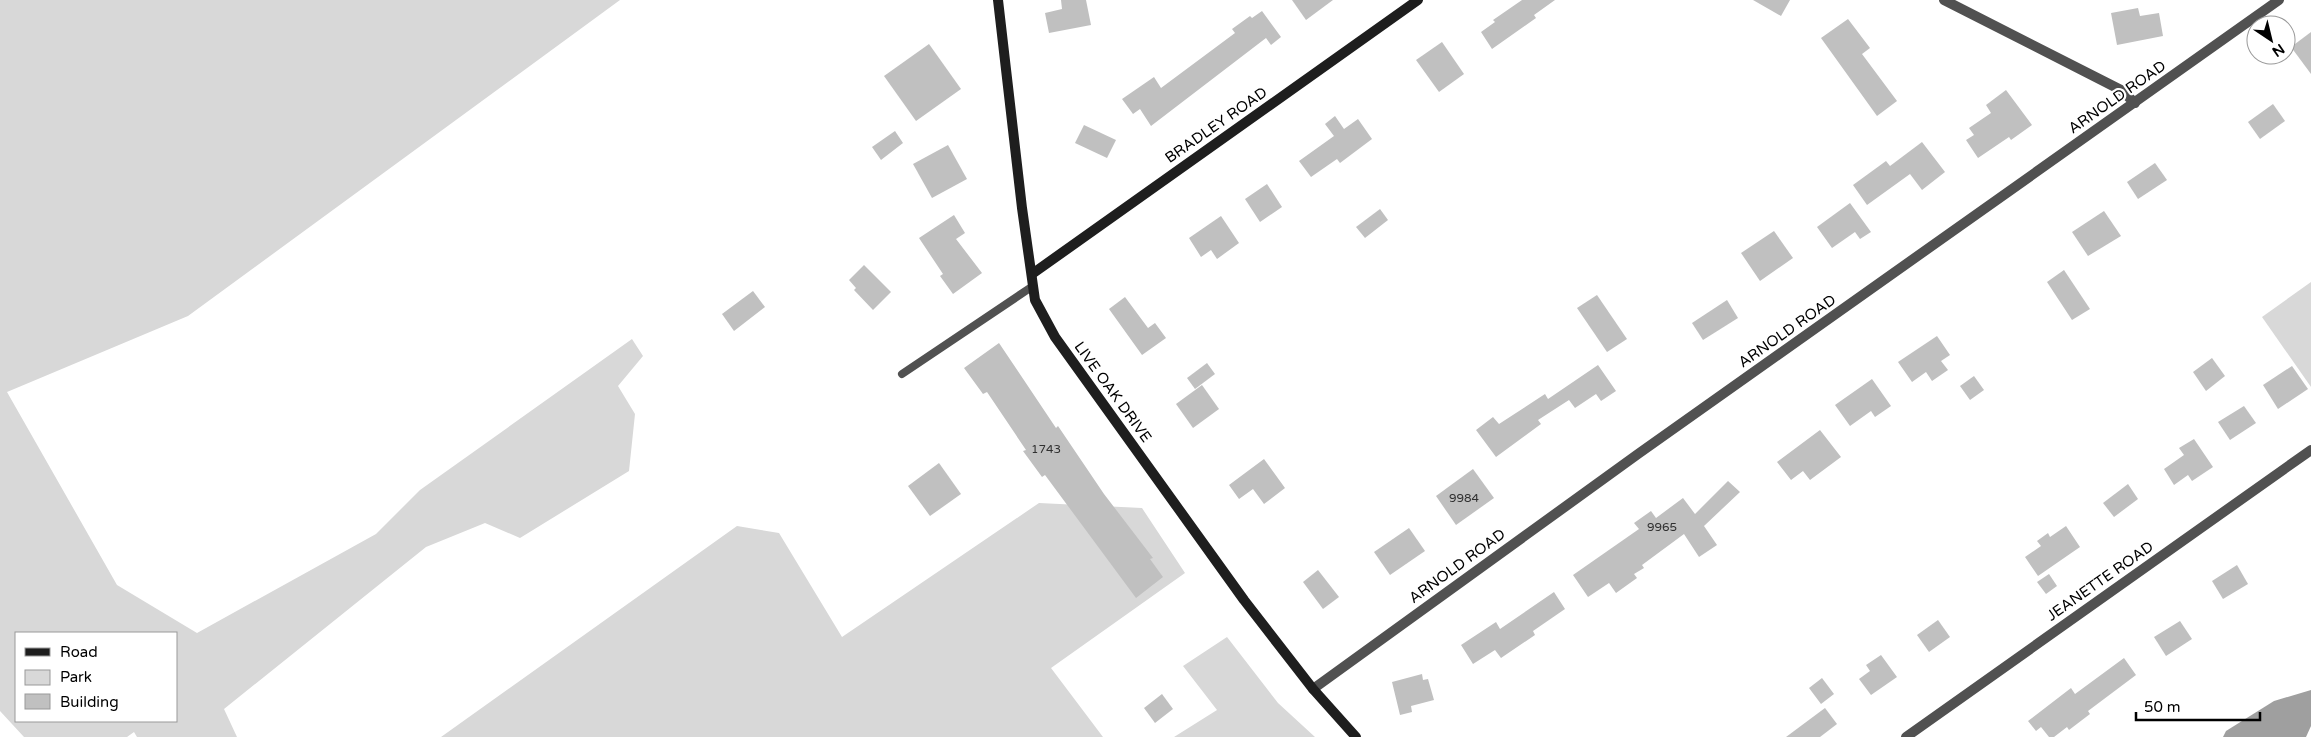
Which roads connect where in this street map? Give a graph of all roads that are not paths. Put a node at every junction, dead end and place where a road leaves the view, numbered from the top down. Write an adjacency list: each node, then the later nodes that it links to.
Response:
1 (998, 0): 6 (main road, LIVE OAK DRIVE)
2 (1418, 0): 6 (main road, BRADLEY ROAD)
3 (1944, 0): 5 (street)
4 (2279, 0): 5 (street, ARNOLD ROAD)
5 (2135, 103): 10 (street, ARNOLD ROAD)
6 (1032, 274): 7 (main road, LIVE OAK DRIVE)
7 (1034, 286): 8 (lane); 10 (main road, LIVE OAK DRIVE)
8 (902, 374)
9 (2311, 450): 12 (street, JEANETTE ROAD)
10 (1313, 688): 11 (main road, LIVE OAK DRIVE)
11 (1356, 737)
12 (1906, 737)

